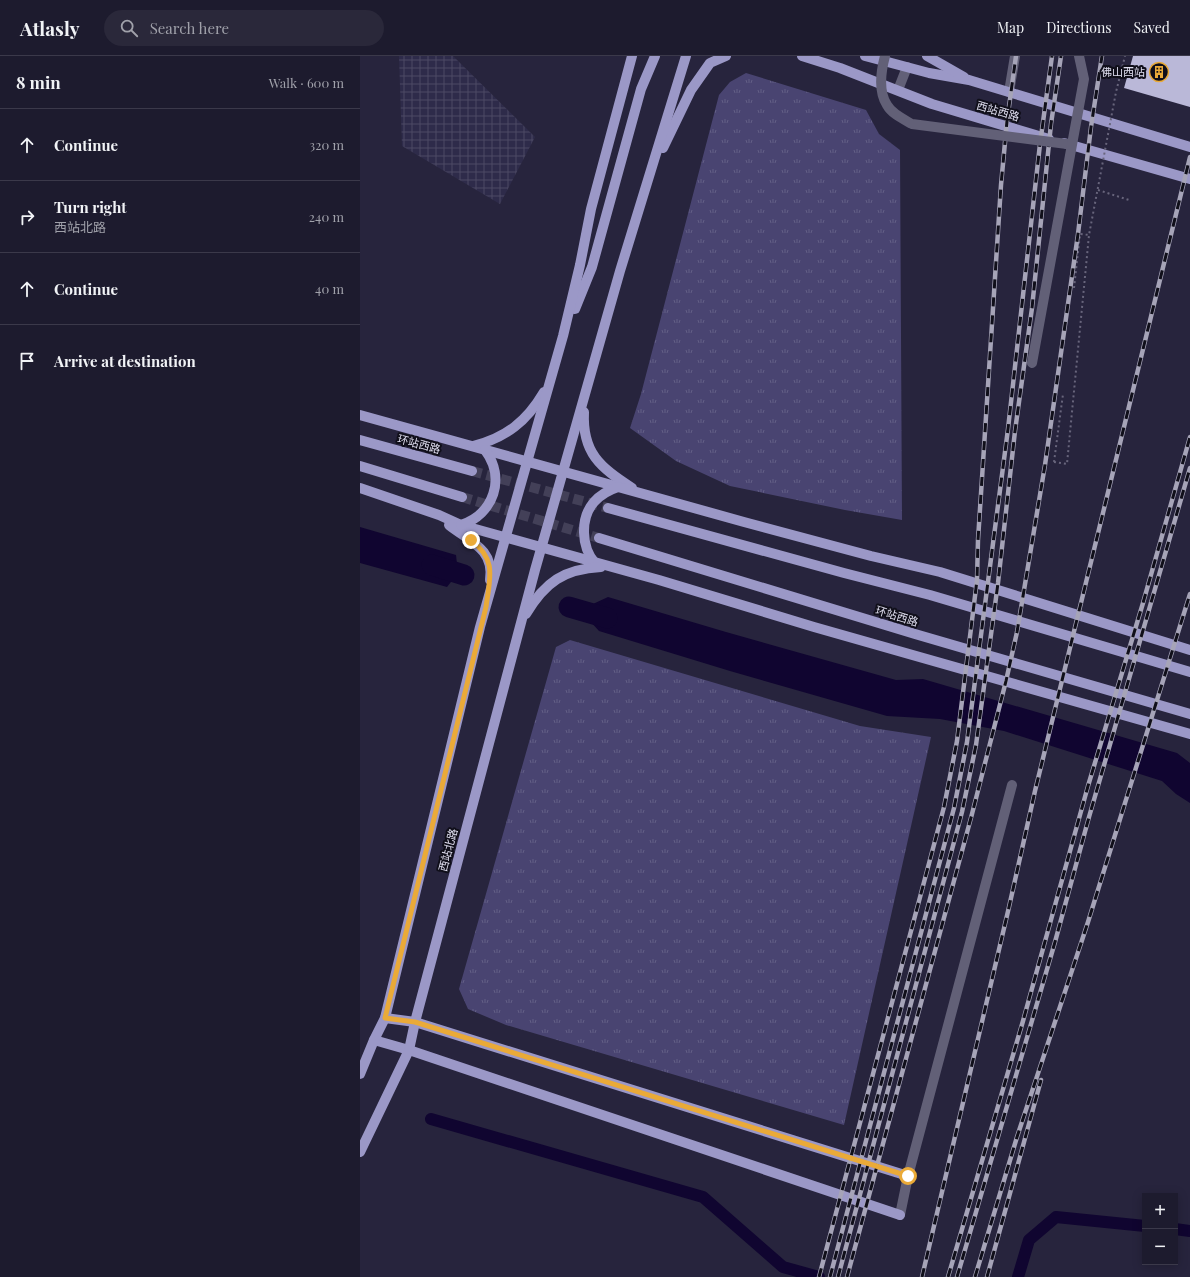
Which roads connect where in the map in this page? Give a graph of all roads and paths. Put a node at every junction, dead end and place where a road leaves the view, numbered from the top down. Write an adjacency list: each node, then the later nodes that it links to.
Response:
1 (624, 56): 14 (main road)
2 (632, 56): 14 (main road)
3 (655, 56): 26 (main road)
4 (686, 56): 20 (main road)
5 (726, 56): 20 (main road)
6 (802, 56): 16 (main road, 西站西路)
7 (864, 56): 13 (main road, 西站西路)
8 (885, 56): 18 (street, bridge)
9 (927, 56): 15 (main road)
10 (1015, 56): 17 (street)
11 (1079, 56): 27 (street, bridge)
12 (1124, 56): 22 (path, bridge)
13 (907, 67): 15 (main road, 西站西路); 16 (street)
14 (628, 73): 26 (main road)
15 (969, 80): 17 (main road, 西站西路)
16 (898, 90): 18 (main road, 西站西路)
17 (1009, 92): 19 (main road, 西站西路)
18 (1067, 144): 21 (main road, 西站西路)
19 (1190, 147)
20 (649, 177): 30 (main road, 西站北路)
21 (1190, 179)
22 (1098, 190): 23 (path); 24 (path, bridge)
23 (1129, 200)
24 (1089, 235): 25 (path); 29 (path, bridge)
25 (1074, 288)
26 (563, 336): 28 (main road)
27 (1032, 363)
28 (551, 378): 33 (main road); 35 (main road, 西站北路)
29 (1063, 394)
30 (584, 396): 38 (main road, 西站北路); 41 (main road)
31 (360, 415): 33 (main road)
32 (360, 440): 37 (main road, 环站西路)
33 (471, 446): 34 (main road)
34 (485, 450): 35 (main road); 45 (main road)
35 (527, 462): 38 (main road); 46 (main road, 西站北路)
36 (360, 466): 42 (main road)
37 (472, 471)
38 (563, 472): 39 (main road); 48 (main road, 西站北路)
39 (618, 487): 41 (main road); 49 (main road)
40 (360, 488): 44 (main road)
41 (640, 493): 53 (main road)
42 (462, 497)
43 (608, 508): 54 (main road)
44 (439, 515): 45 (main road); 51 (main road)
45 (461, 525): 46 (main road)
46 (506, 537): 48 (main road); 51 (main road, 西站北路)
47 (599, 538): 55 (main road, 环站西路)
48 (542, 547): 49 (main road); 52 (main road, 西站北路)
49 (595, 563): 50 (main road)
50 (609, 566): 52 (main road); 56 (main road)
51 (486, 607): 58 (main road, 西站北路)
52 (518, 629): 59 (main road, 西站北路)
53 (1190, 650)
54 (1190, 672)
55 (1190, 714)
56 (1190, 734)
57 (1012, 785): 64 (street)
58 (385, 1018): 59 (main road); 60 (main road, 西站北路)
59 (415, 1022): 61 (main road, 西站北路); 64 (main road)
60 (374, 1040): 61 (main road); 62 (main road, 西站北路)
61 (409, 1050): 63 (main road, 西站北路); 65 (main road)
62 (360, 1074)
63 (360, 1152)
64 (908, 1176): 65 (street)
65 (900, 1215)

